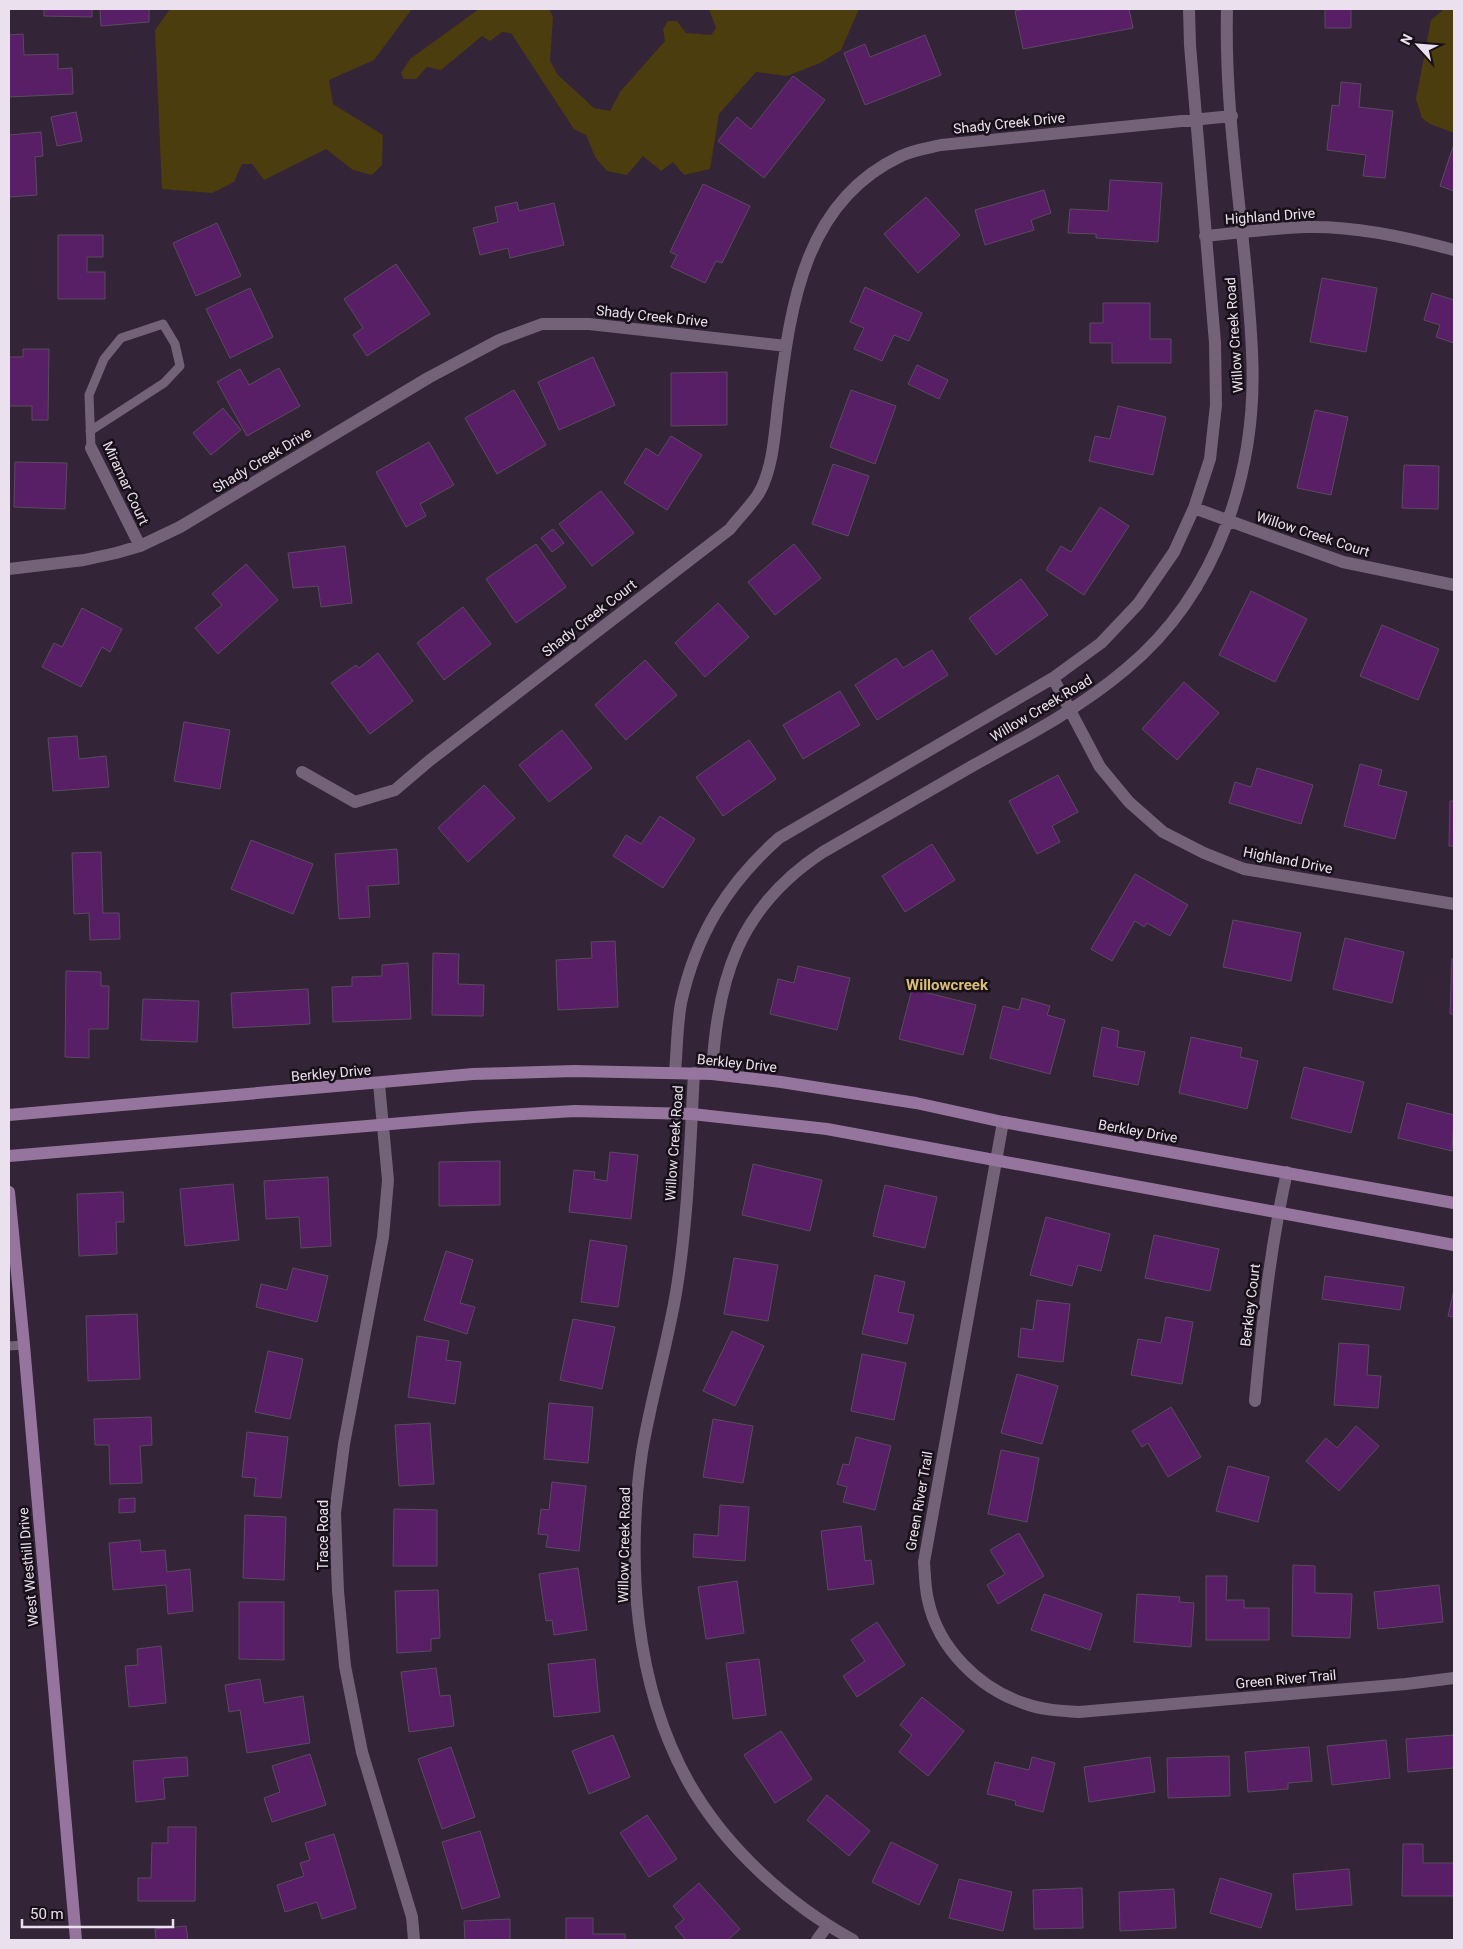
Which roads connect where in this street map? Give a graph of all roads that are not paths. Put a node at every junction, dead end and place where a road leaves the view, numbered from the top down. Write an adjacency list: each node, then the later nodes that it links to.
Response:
1 (1189, 9): 4 (street, Willow Creek Road)
2 (1227, 9): 3 (street, Willow Creek Road)
3 (1232, 116): 4 (street, Shady Creek Drive); 5 (street, Willow Creek Road)
4 (1196, 119): 6 (street, Willow Creek Road); 8 (street, Shady Creek Drive)
5 (1242, 233): 6 (street, Highland Drive); 7 (street, Highland Drive); 12 (street, Willow Creek Road)
6 (1205, 236): 11 (street, Willow Creek Road)
7 (1454, 250)
8 (786, 346): 13 (street, Shady Creek Drive); 18 (street, Shady Creek Court)
9 (90, 431): 9 (lane, Miramar Court); 10 (lane, Miramar Court)
10 (91, 448): 13 (street, Miramar Court)
11 (1194, 508): 12 (street, Willow Creek Court); 16 (street, Willow Creek Road)
12 (1229, 522): 15 (street, Willow Creek Court); 17 (street, Willow Creek Road)
13 (140, 546): 14 (street, Shady Creek Drive)
14 (9, 568)
15 (1454, 585)
16 (1053, 678): 17 (street, Highland Drive); 20 (street, Willow Creek Road)
17 (1070, 710): 19 (street, Highland Drive); 22 (street, Willow Creek Road)
18 (302, 772)
19 (1454, 904)
20 (675, 1072): 21 (street, Berkley Drive); 23 (street, Berkley Drive)
21 (694, 1073): 22 (street, Berkley Drive); 24 (street, Willow Creek Road)
22 (712, 1074): 26 (street, Berkley Drive)
23 (379, 1084): 25 (street, Berkley Drive); 27 (street, Trace Road)
24 (692, 1114): 27 (street); 29 (street); 39 (street, Willow Creek Road)
25 (9, 1115)
26 (1003, 1122): 29 (street, Green River Trail); 30 (street, Berkley Drive)
27 (384, 1124): 28 (street); 41 (street, Trace Road)
28 (9, 1156)
29 (996, 1161): 33 (street); 38 (street, Green River Trail)
30 (1287, 1172): 32 (street, Berkley Drive); 33 (street, Berkley Court)
31 (9, 1192): 35 (street, West Westhill Drive)
32 (1454, 1203)
33 (1278, 1213): 34 (street); 37 (street, Berkley Court)
34 (1454, 1245)
35 (24, 1345): 36 (lane); 40 (street, West Westhill Drive)
36 (9, 1346)
37 (1255, 1401)
38 (1454, 1678)
39 (826, 1926): 42 (street); 43 (street, Willow Creek Road)
40 (76, 1940)
41 (414, 1940)
42 (816, 1940)
43 (853, 1940)

